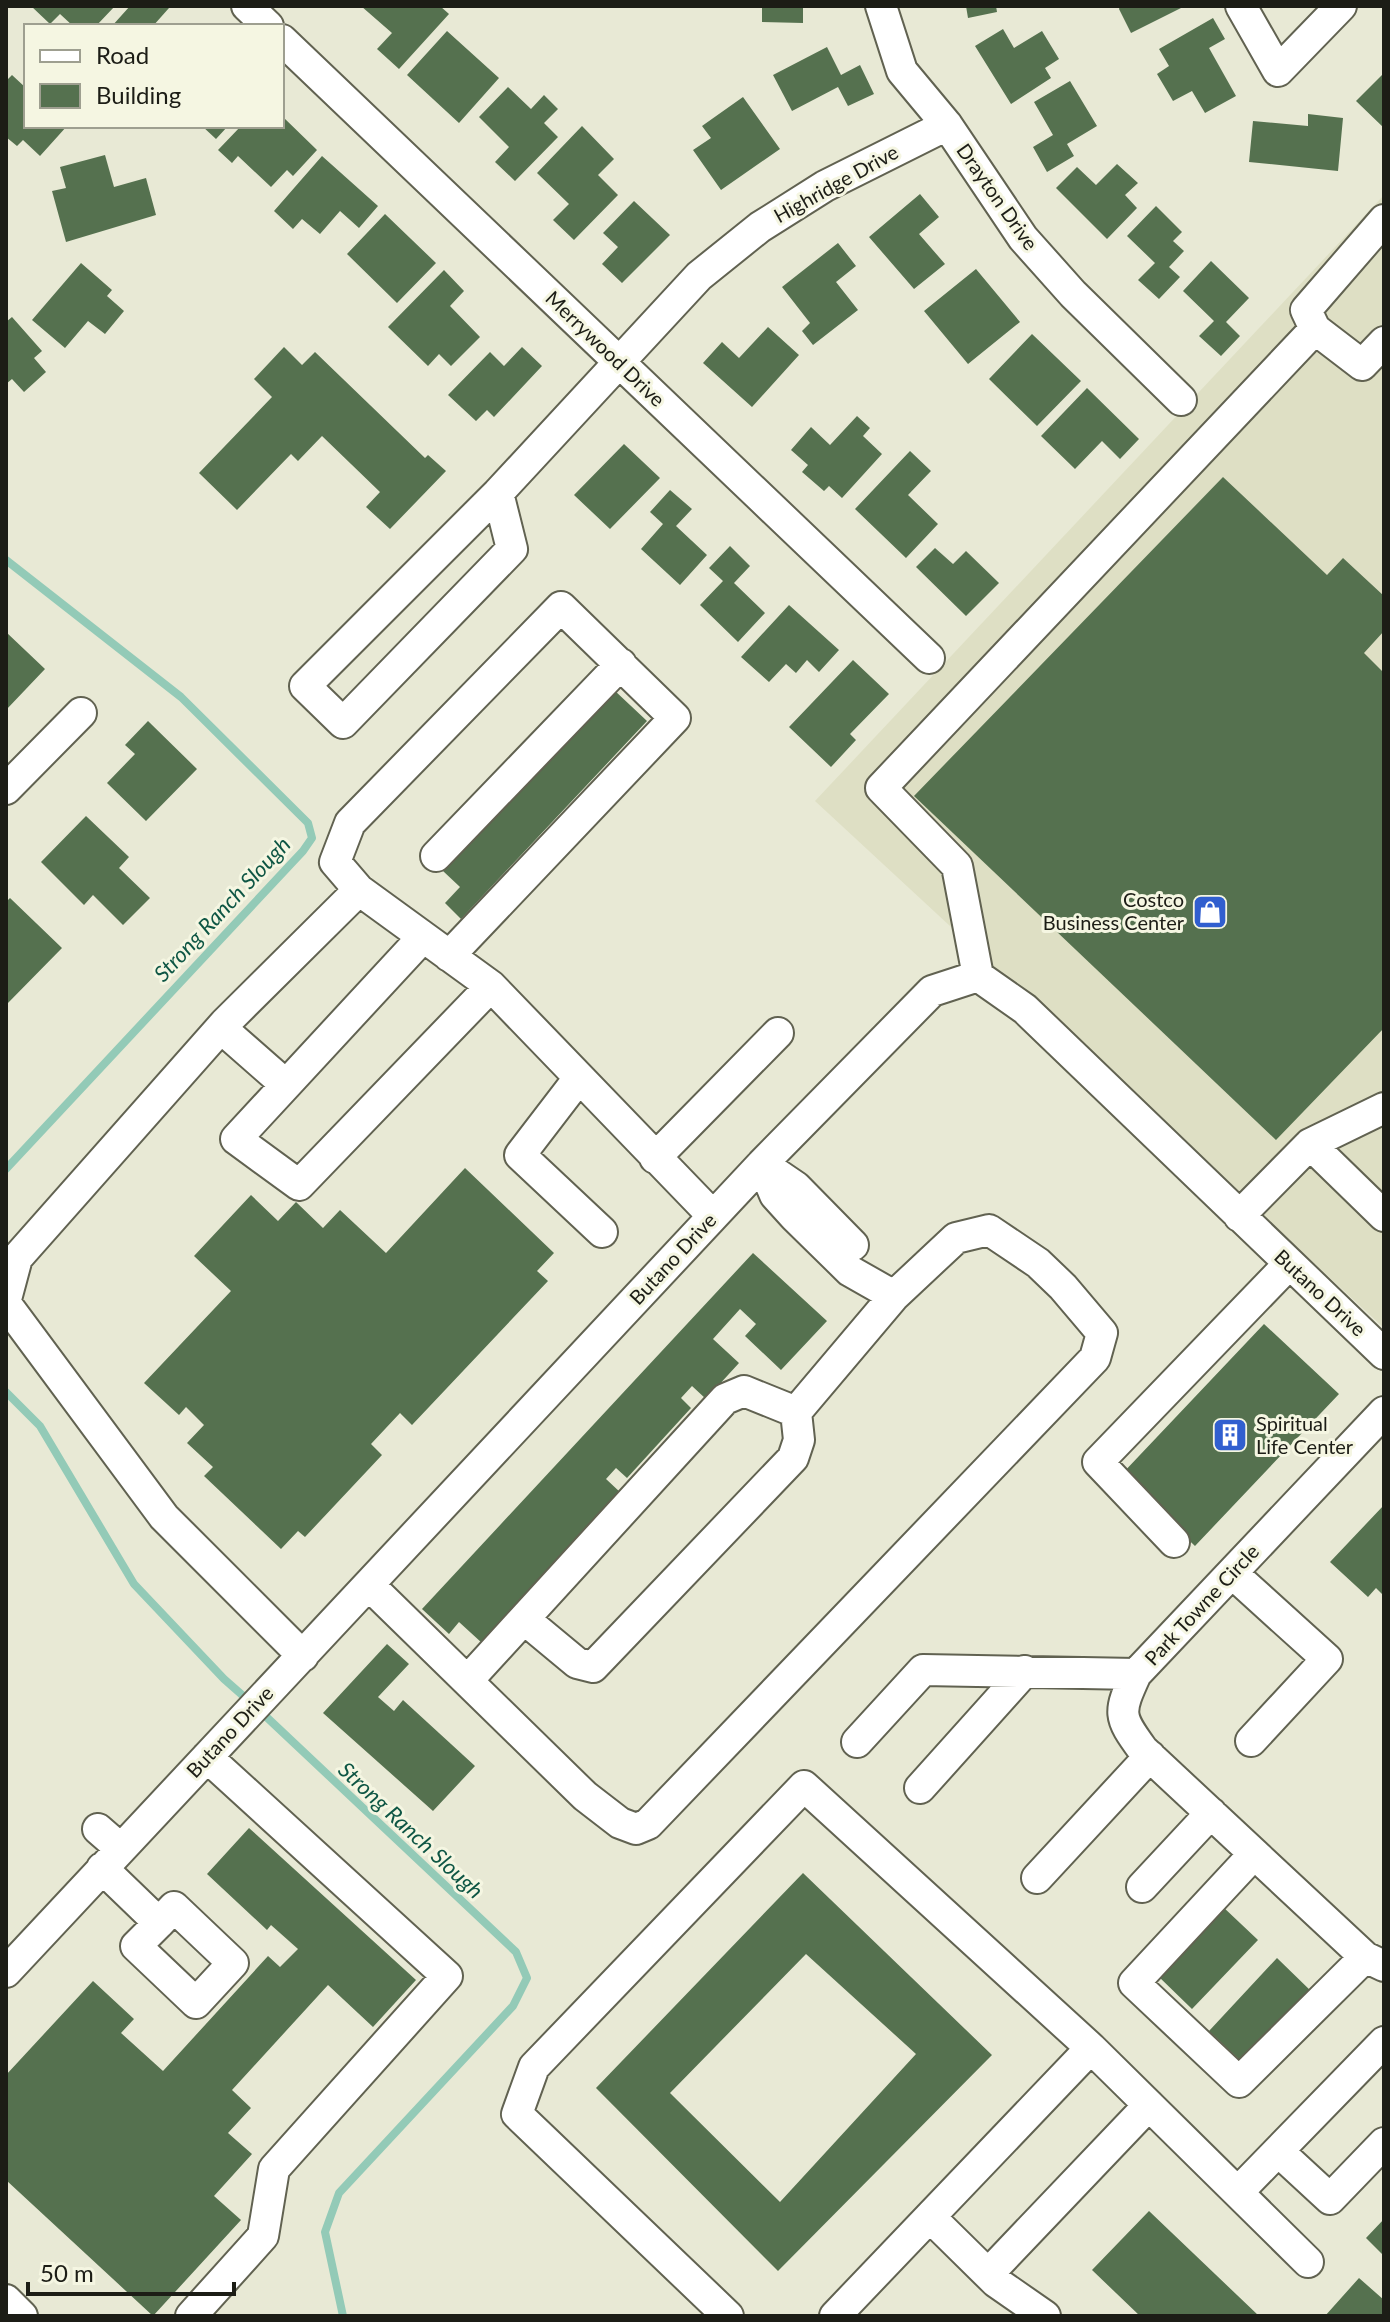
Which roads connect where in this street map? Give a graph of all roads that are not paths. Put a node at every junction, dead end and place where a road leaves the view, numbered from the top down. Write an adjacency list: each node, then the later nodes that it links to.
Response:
1 (247, 6): 5 (street)
2 (881, 6): 7 (street, Drayton Drive)
3 (1241, 6): 4 (street)
4 (1341, 6)
5 (266, 24)
6 (284, 42): 11 (street, Merrywood Drive)
7 (947, 125): 11 (street, Highridge Drive); 13 (street, Drayton Drive)
8 (1384, 220): 9 (street)
9 (1315, 329): 12 (street); 23 (street)
10 (1384, 342): 12 (street)
11 (620, 363): 14 (street, Highridge Drive); 15 (street, Merrywood Drive)
12 (1373, 371)
13 (1181, 400)
14 (498, 493): 14 (street, Highridge Drive)
15 (929, 658)
16 (621, 664): 19 (street); 20 (street); 22 (street)
17 (81, 713): 18 (street)
18 (6, 789)
19 (436, 856)
20 (359, 890): 21 (street); 25 (street)
21 (423, 937): 22 (street); 28 (street)
22 (449, 956): 24 (street)
23 (978, 976): 32 (street, Butano Drive); 34 (street, Butano Drive)
24 (491, 986): 27 (street); 28 (street)
25 (221, 1028): 28 (street); 39 (street)
26 (778, 1033): 31 (street)
27 (579, 1078): 31 (street); 36 (street)
28 (286, 1085)
29 (1384, 1108): 30 (street)
30 (1310, 1144): 34 (street); 35 (street)
31 (655, 1158): 33 (street)
32 (762, 1164): 33 (street, Butano Drive); 38 (street)
33 (713, 1216): 45 (street, Butano Drive)
34 (1239, 1216): 37 (street, Butano Drive)
35 (1384, 1216)
36 (602, 1232)
37 (1289, 1264): 40 (street, Butano Drive); 43 (street)
38 (894, 1296): 41 (street); 50 (street)
39 (6, 1302): 47 (street)
40 (1384, 1354)
41 (796, 1412): 46 (street); 46 (street)
42 (1384, 1412): 44 (street, Park Towne Circle)
43 (1174, 1542)
44 (1232, 1573): 49 (street, Park Towne Circle); 51 (street)
45 (369, 1585): 47 (street, Butano Drive); 50 (street)
46 (524, 1619): 50 (street)
47 (303, 1656): 54 (street, Butano Drive)
48 (1025, 1671): 49 (street); 52 (street); 55 (street)
49 (1136, 1674): 53 (street, Park Towne Circle)
50 (468, 1680)
51 (1251, 1741)
52 (857, 1742)
53 (1150, 1756): 56 (street, Park Towne Circle); 60 (street)
54 (207, 1757): 59 (street, Butano Drive); 76 (street)
55 (920, 1788)
56 (1211, 1813): 58 (street, Park Towne Circle); 61 (street)
57 (98, 1829): 59 (street)
58 (1254, 1854): 63 (street, Park Towne Circle); 63 (street)
59 (112, 1859): 62 (street); 64 (street, Butano Drive)
60 (1037, 1878)
61 (1142, 1887)
62 (159, 1923)
63 (1374, 1961)
64 (6, 1972)
65 (1384, 2042): 69 (street)
66 (1091, 2048): 67 (street); 71 (street); 77 (street)
67 (1149, 2105): 70 (street); 73 (street)
68 (1384, 2143): 69 (street)
69 (1278, 2151): 70 (street)
70 (1238, 2192): 72 (street)
71 (930, 2217): 73 (street); 78 (street)
72 (1308, 2262)
73 (988, 2274): 79 (street)
74 (6, 2300): 75 (street)
75 (22, 2316)
76 (191, 2316)
77 (728, 2316)
78 (835, 2316)
79 (1045, 2316)

